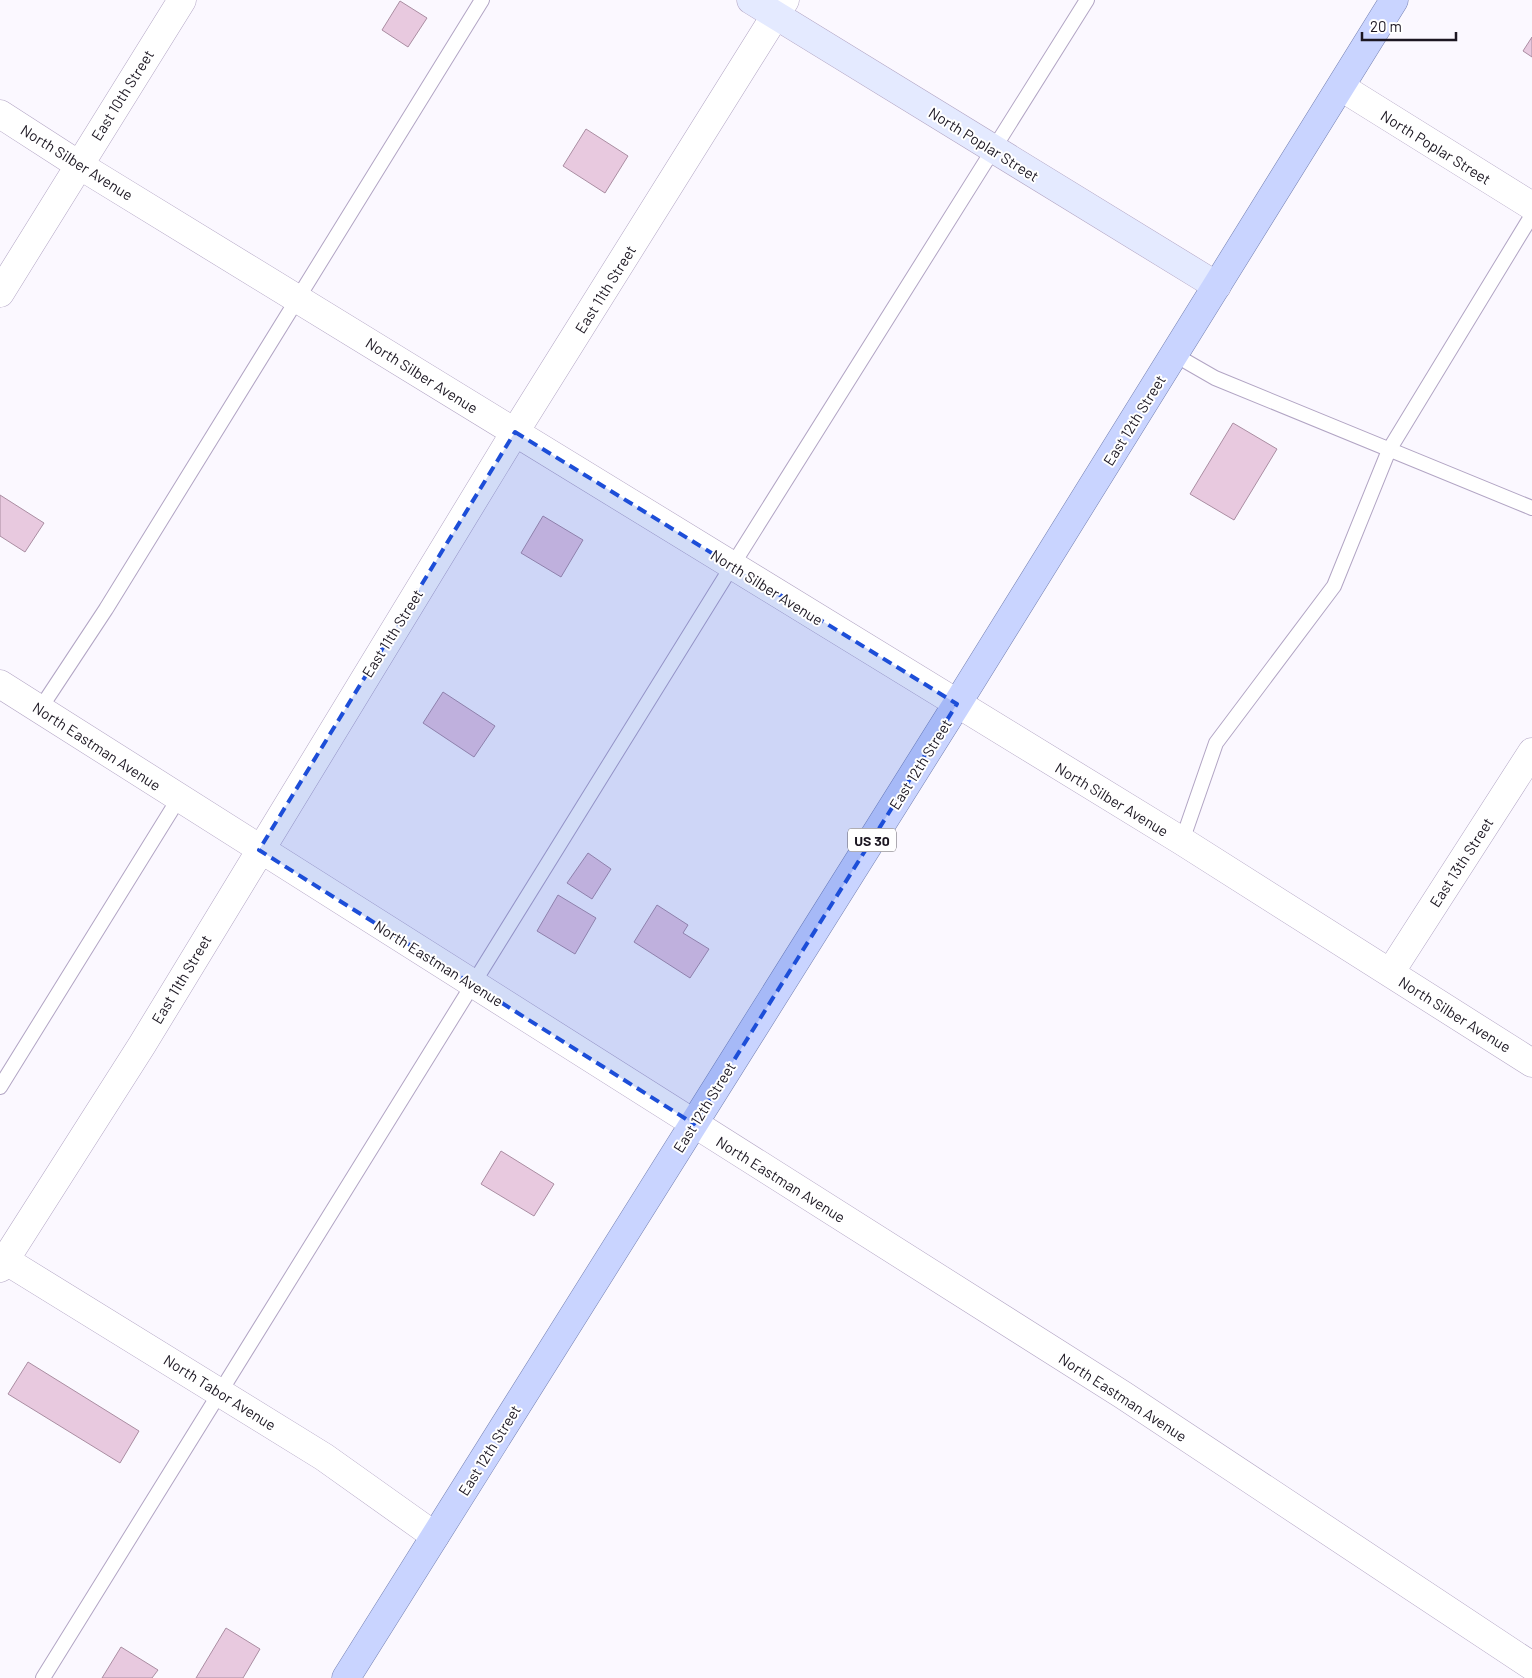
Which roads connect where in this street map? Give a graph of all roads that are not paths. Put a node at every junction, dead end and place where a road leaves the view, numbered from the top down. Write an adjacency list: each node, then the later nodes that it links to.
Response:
1 (182, 0): 10 (street, East 10th Street)
2 (482, 0): 15 (lane)
3 (751, 0): 6 (main road, North Poplar Street)
4 (1087, 0): 9 (lane)
5 (1394, 0): 7 (main road, East 12th Street / US 30)
6 (781, 8): 9 (main road, North Poplar Street); 17 (street, East 11th Street)
7 (1341, 87): 11 (street, North Poplar Street); 13 (main road, East 12th Street / US 30)
8 (0, 114): 10 (street, North Silber Avenue)
9 (993, 150): 13 (main road, North Poplar Street); 20 (lane)
10 (79, 165): 14 (street, East 10th Street); 15 (street, North Silber Avenue)
11 (1532, 206)
12 (1532, 215): 18 (lane)
13 (1218, 286): 16 (main road, East 12th Street / US 30)
14 (0, 293)
15 (297, 299): 17 (street, North Silber Avenue); 23 (lane)
16 (1175, 355): 18 (lane); 22 (main road, East 12th Street / US 30)
17 (515, 432): 20 (street, North Silber Avenue); 27 (street, East 11th Street)
18 (1389, 450): 19 (lane); 26 (lane)
19 (1532, 508)
20 (732, 566): 22 (street, North Silber Avenue); 29 (lane)
21 (0, 684): 23 (street, North Eastman Avenue)
22 (957, 704): 26 (street, North Silber Avenue); 32 (main road, East 12th Street / US 30)
23 (40, 709): 25 (street, North Eastman Avenue)
24 (1532, 752): 28 (street, East 13th Street)
25 (179, 798): 27 (street, North Eastman Avenue); 31 (lane)
26 (1182, 842): 28 (street, North Silber Avenue)
27 (260, 850): 29 (street, North Eastman Avenue); 33 (street, East 11th Street)
28 (1390, 973): 30 (street, North Silber Avenue)
29 (474, 986): 32 (street, North Eastman Avenue); 34 (lane)
30 (1532, 1062)
31 (0, 1087)
32 (694, 1124): 35 (main road, East 12th Street / US 30); 36 (street, North Eastman Avenue)
33 (2, 1261): 34 (street, North Tabor Avenue)
34 (221, 1393): 35 (street, North Tabor Avenue); 37 (lane)
35 (434, 1536): 38 (main road, East 12th Street / US 30)
36 (1532, 1666)
37 (43, 1678)
38 (346, 1678)

